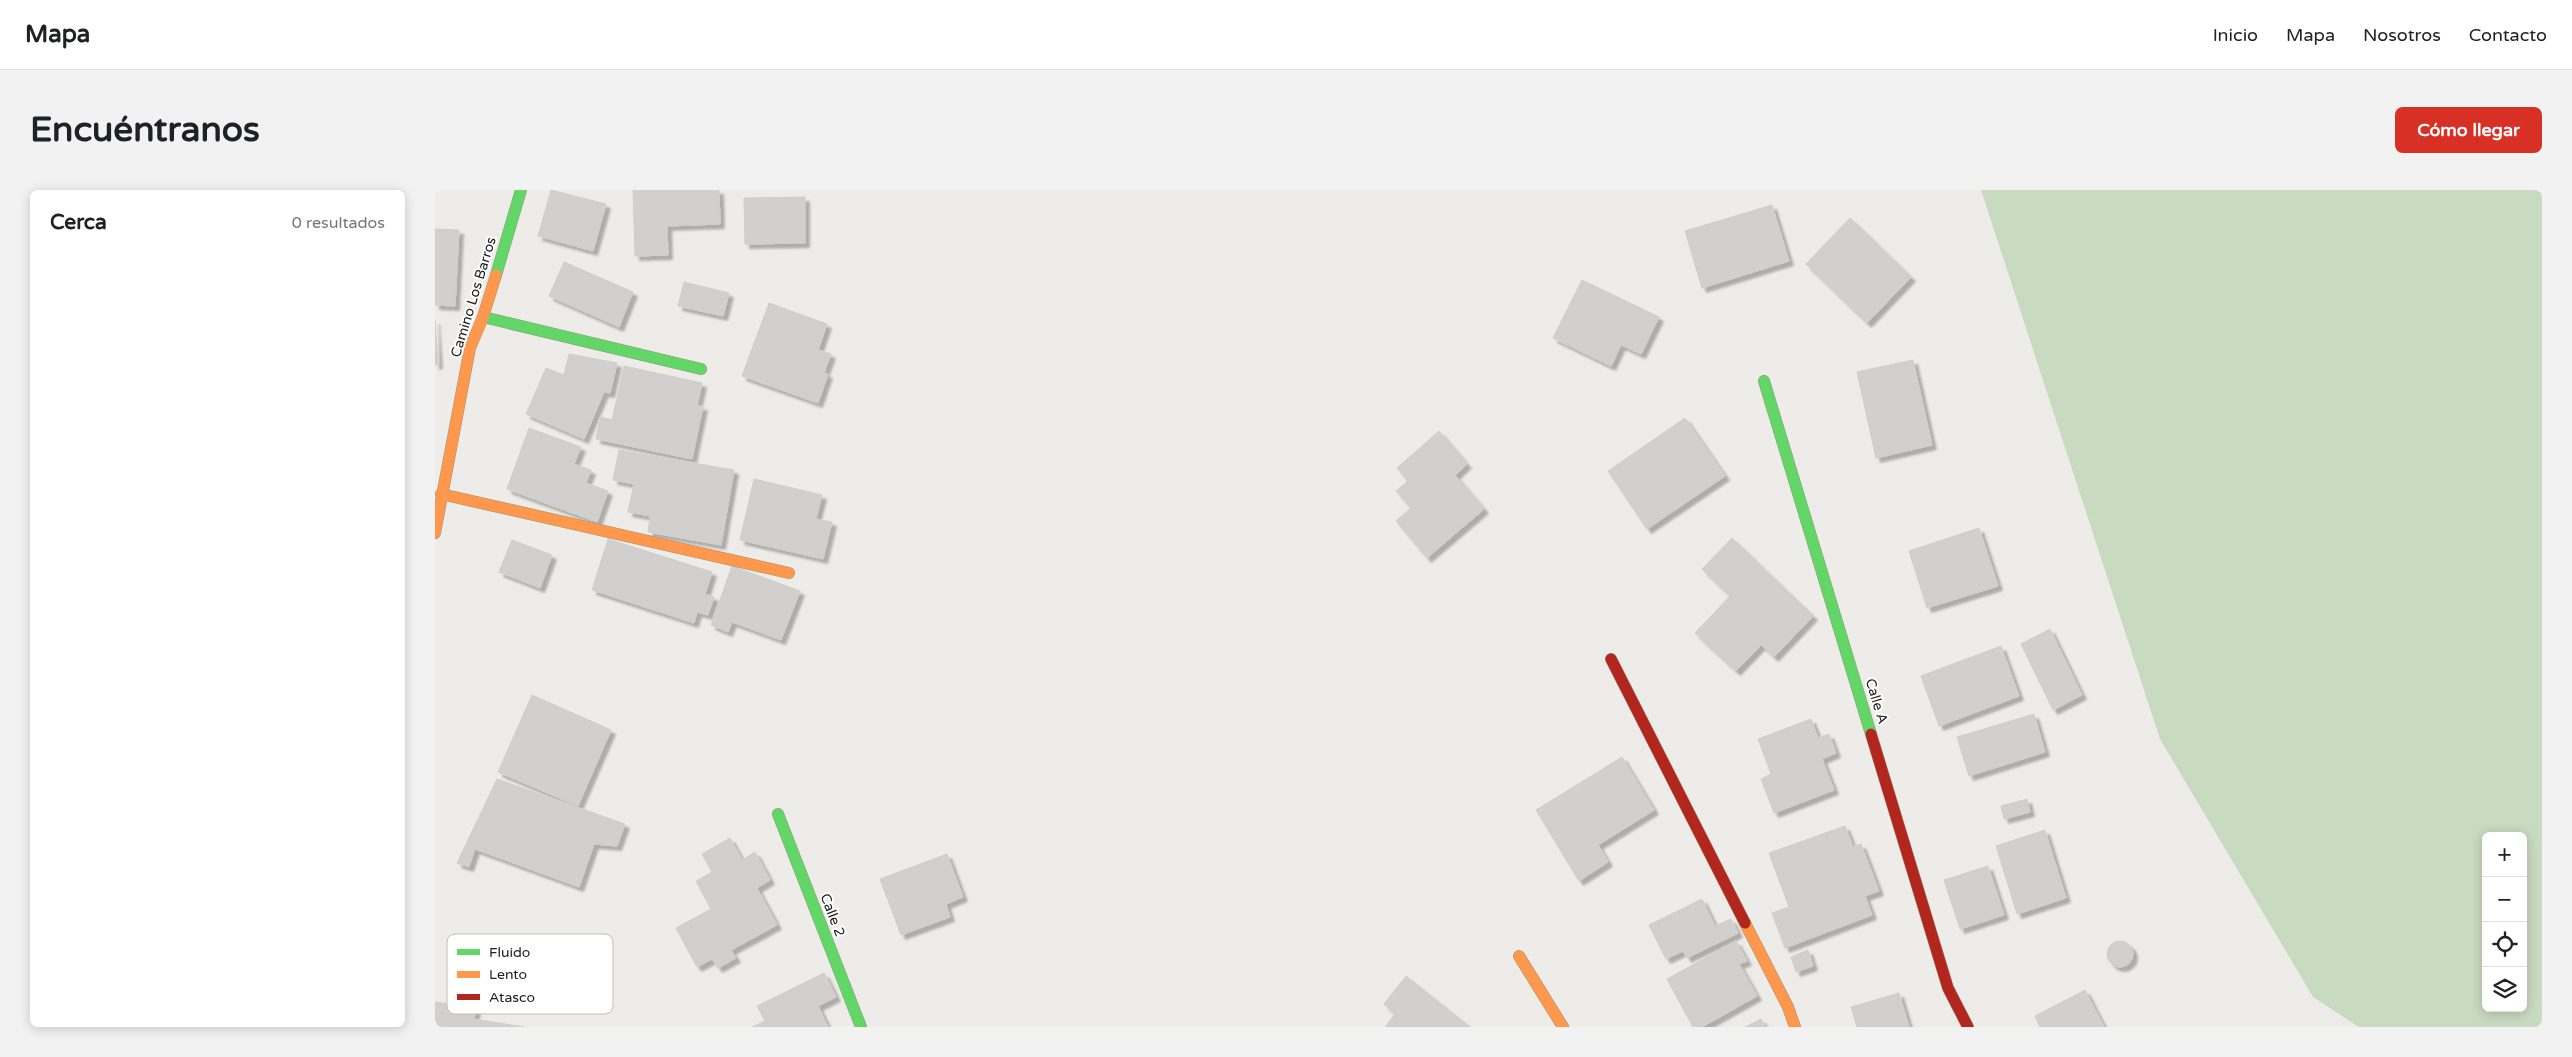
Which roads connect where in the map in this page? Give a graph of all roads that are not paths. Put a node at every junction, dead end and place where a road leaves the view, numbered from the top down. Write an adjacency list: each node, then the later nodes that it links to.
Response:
1 (521, 190): 2 (street, Camino Los Barros)
2 (483, 317): 3 (street); 5 (street, Camino Los Barros)
3 (701, 369)
4 (1764, 381): 14 (street, Calle A)
5 (441, 494): 6 (street, Camino Los Barros); 7 (street)
6 (435, 533)
7 (789, 573)
8 (1611, 660): 13 (street)
9 (778, 814): 11 (street, Calle 2)
10 (1519, 956): 12 (street)
11 (861, 1027)
12 (1563, 1027)
13 (1795, 1027)
14 (1968, 1027)

